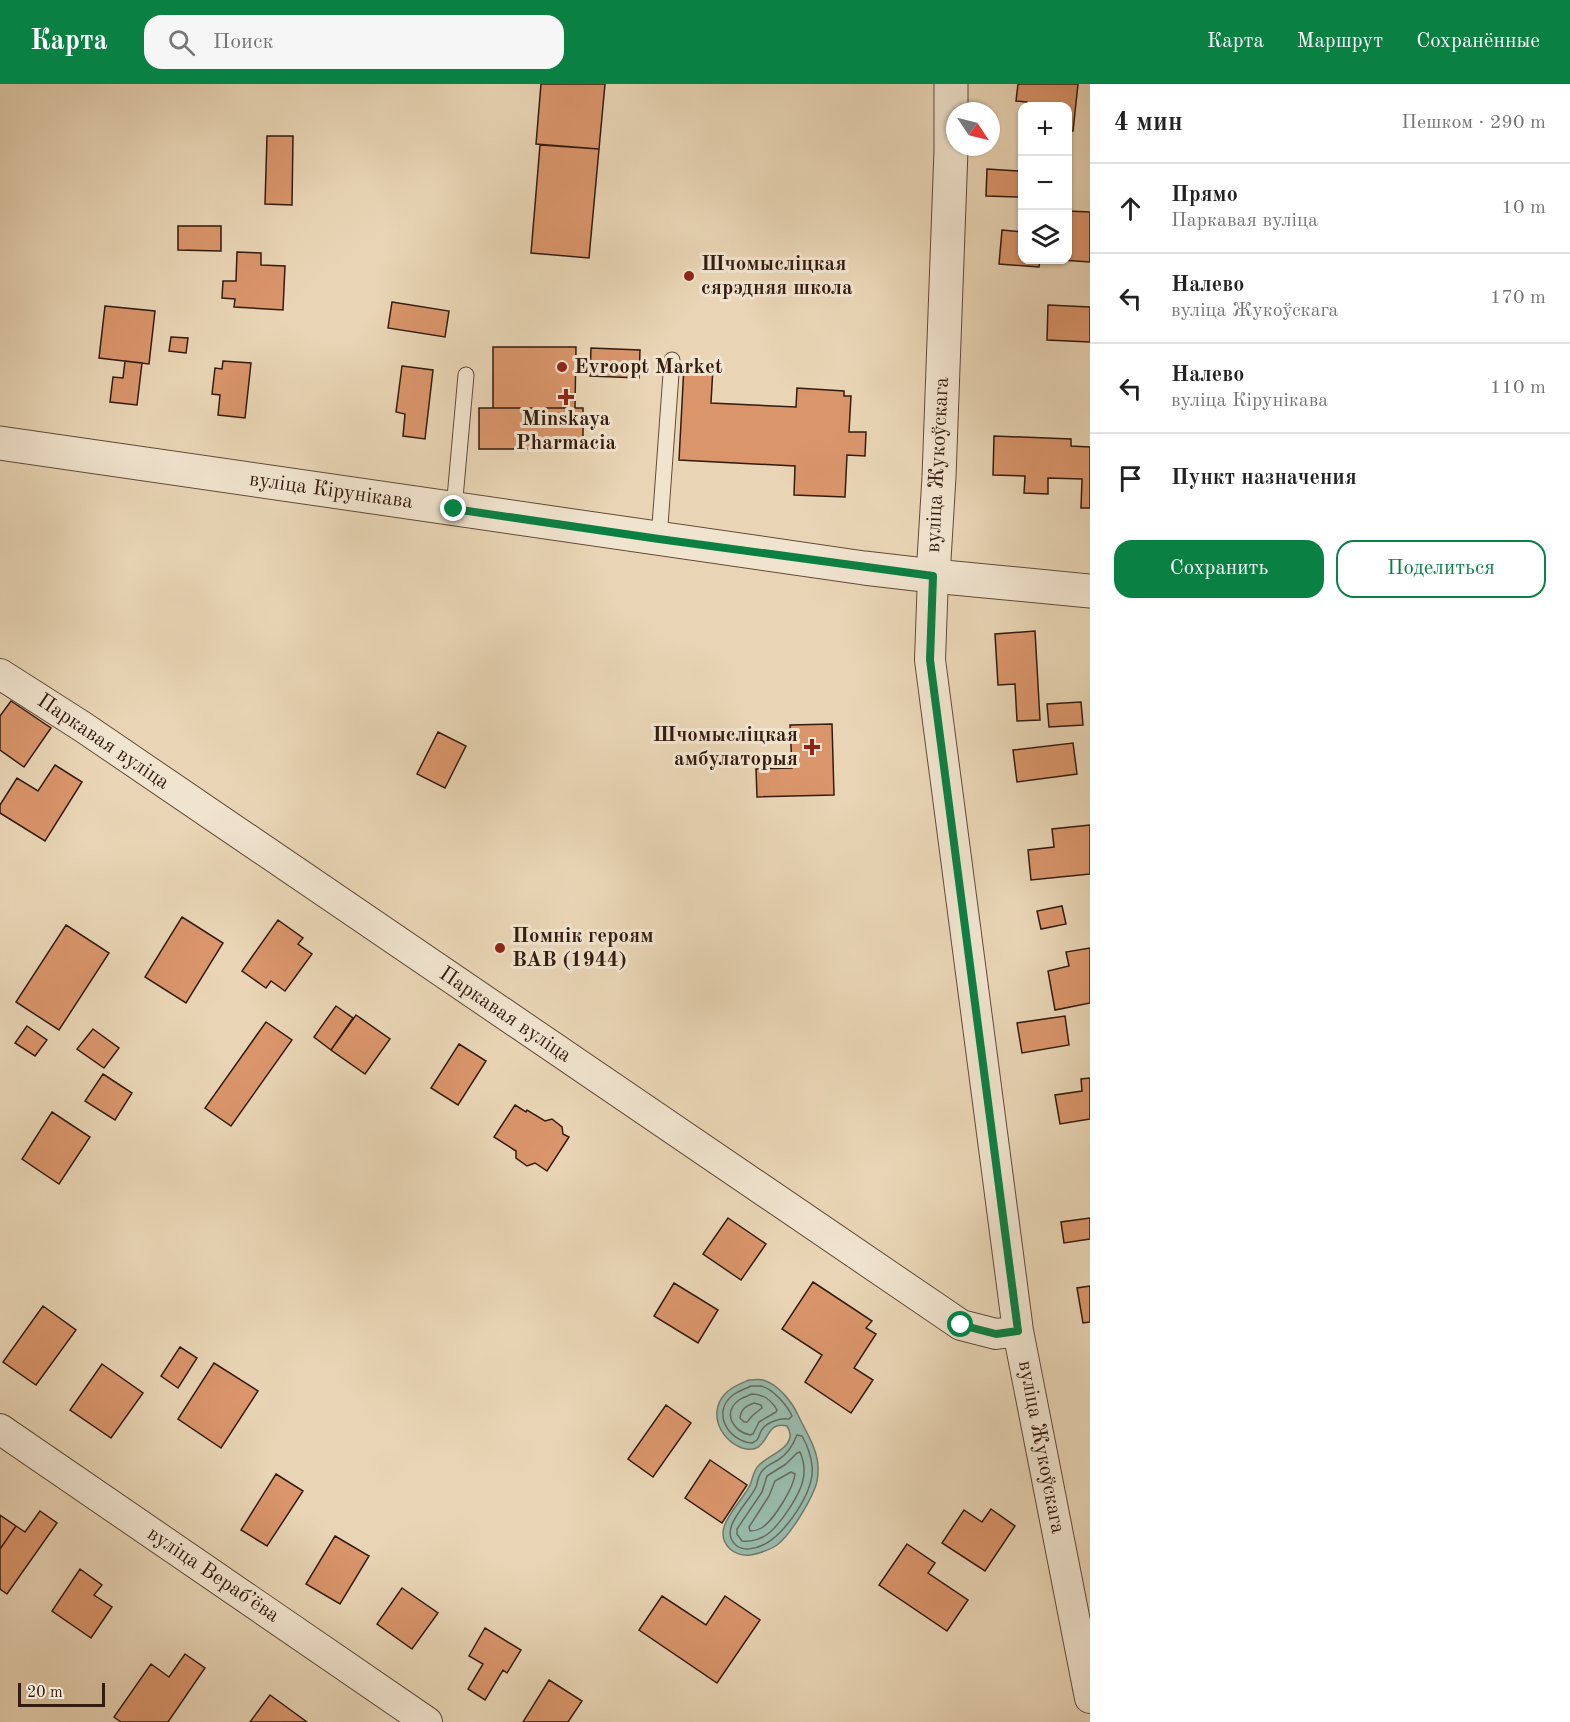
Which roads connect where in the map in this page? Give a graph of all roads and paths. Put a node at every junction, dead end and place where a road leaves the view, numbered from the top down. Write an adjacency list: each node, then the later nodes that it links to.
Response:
1 (951, 84): 7 (street, вуліца Жукоўскага)
2 (672, 360): 6 (lane)
3 (466, 375): 5 (lane)
4 (0, 443): 5 (street, вуліца Кірунікава)
5 (454, 509): 6 (street, вуліца Кірунікава)
6 (659, 539): 7 (street, вуліца Кірунікава)
7 (933, 576): 8 (street, вуліца Кірунікава); 10 (street, вуліца Жукоўскага)
8 (1090, 591)
9 (0, 674): 10 (street, Паркавая вуліца)
10 (1018, 1331): 12 (street, вуліца Жукоўскага)
11 (0, 1429): 13 (street, вуліца Верабʼёва)
12 (1090, 1698)
13 (427, 1722)

